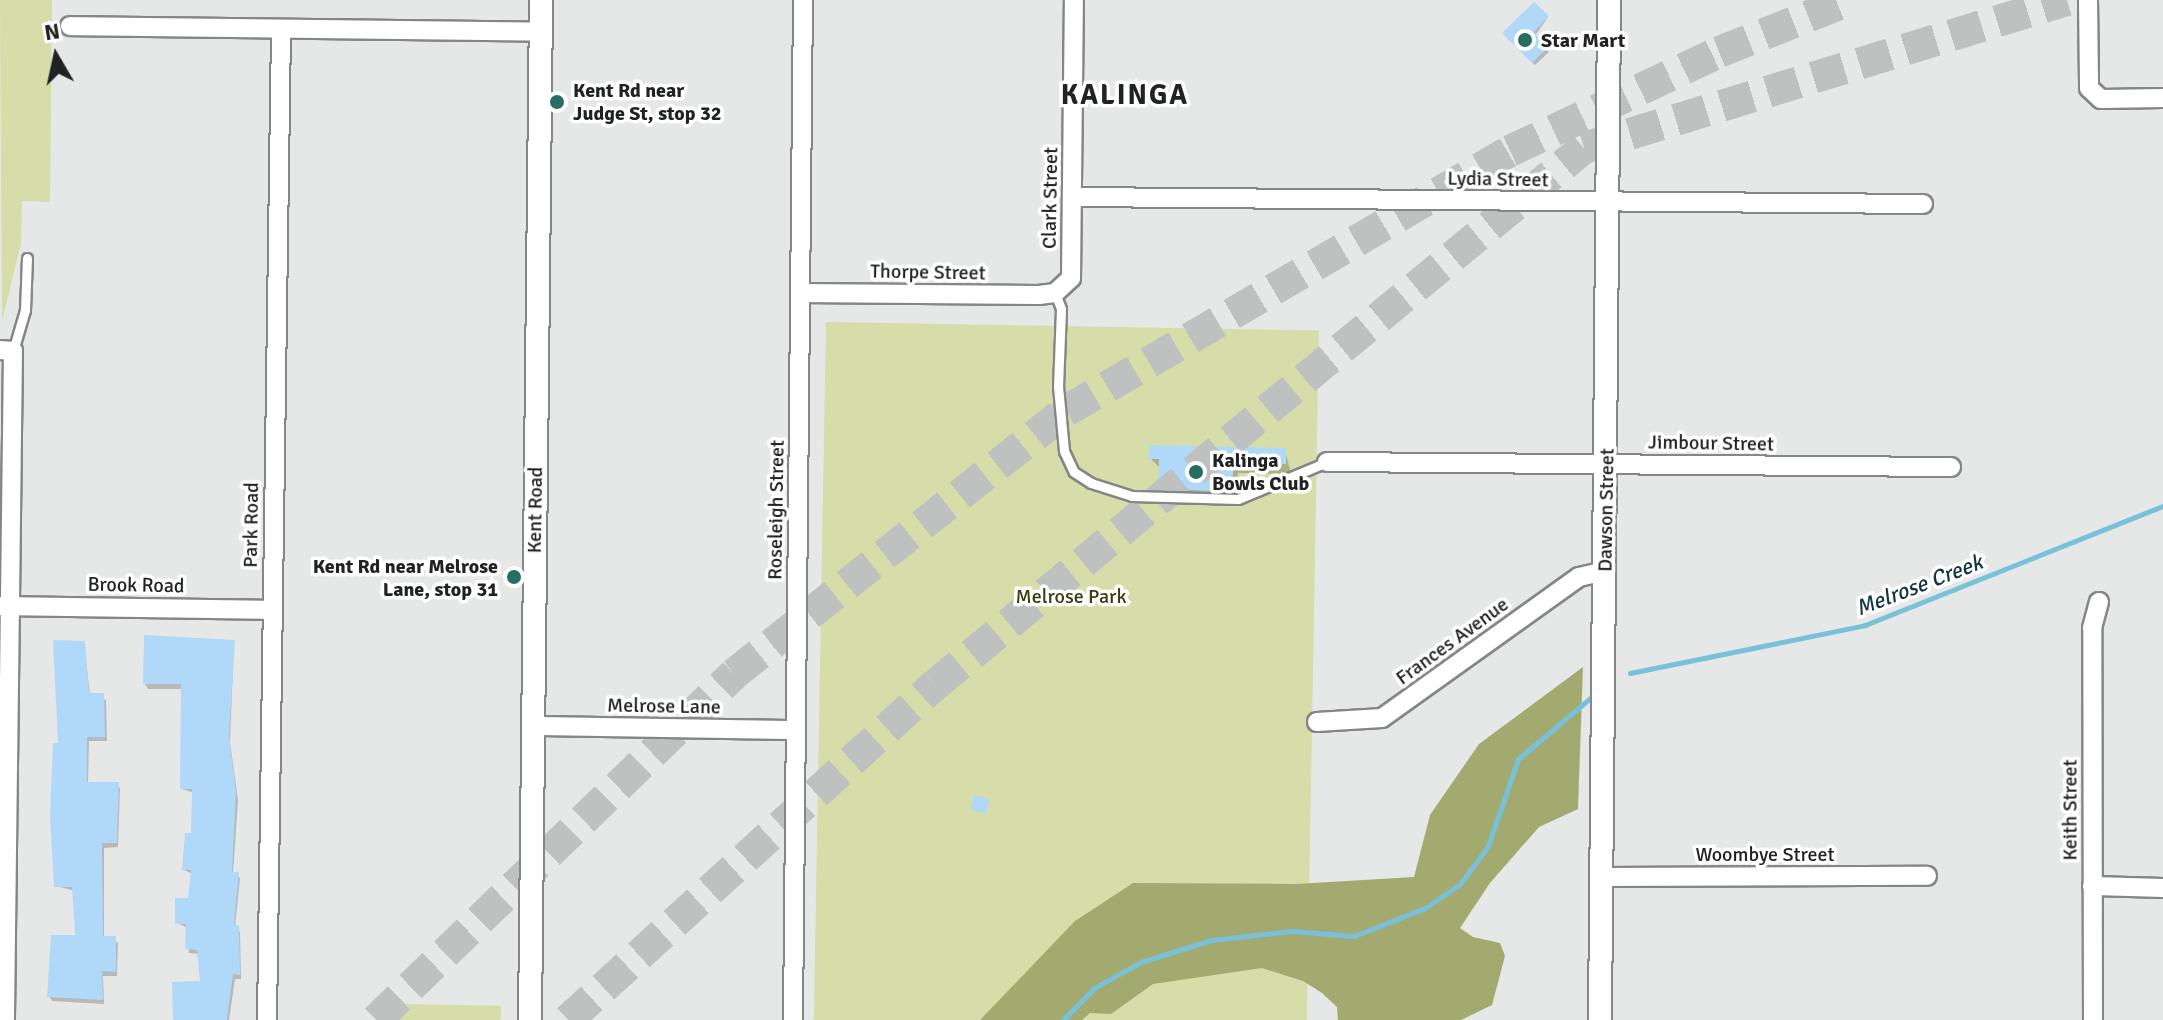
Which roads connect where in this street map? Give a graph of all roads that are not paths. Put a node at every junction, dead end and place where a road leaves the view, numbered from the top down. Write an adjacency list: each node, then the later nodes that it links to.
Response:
1 (541, 0): 8 (street, Kent Road)
2 (803, 0): 14 (street, Roseleigh Street)
3 (1074, 0): 10 (street, Clark Street)
4 (1609, 0): 11 (street, Dawson Street)
5 (2088, 0): 9 (street)
6 (70, 26): 7 (street)
7 (281, 32): 8 (street); 23 (street, Park Road)
8 (540, 32): 25 (street, Kent Road)
9 (2163, 98)
10 (1072, 197): 11 (street, Lydia Street); 15 (street, Clark Street)
11 (1609, 202): 12 (street, Lydia Street); 18 (street, Dawson Street)
12 (1923, 204)
13 (27, 258): 16 (lane)
14 (800, 293): 15 (street, Thorpe Street); 26 (street, Roseleigh Street)
15 (1055, 293): 17 (lane)
16 (6, 350): 22 (street)
17 (1327, 462): 18 (street, Jimbour Street)
18 (1607, 464): 19 (street, Jimbour Street); 20 (street, Dawson Street)
19 (1951, 467)
20 (1605, 571): 24 (street, Frances Avenue); 28 (street, Dawson Street)
21 (2099, 602): 29 (street, Keith Street)
22 (5, 606): 23 (street, Brook Road); 31 (street)
23 (272, 610): 32 (street, Park Road)
24 (1317, 722)
25 (533, 726): 26 (street, Melrose Lane); 33 (street, Kent Road)
26 (795, 730): 34 (street, Roseleigh Street)
27 (1927, 876): 28 (street, Woombye Street)
28 (1603, 877): 35 (street, Dawson Street)
29 (2092, 886): 30 (street); 36 (street, Keith Street)
30 (2163, 888)
31 (5, 1020)
32 (267, 1020)
33 (530, 1020)
34 (793, 1020)
35 (1600, 1020)
36 (2093, 1020)

